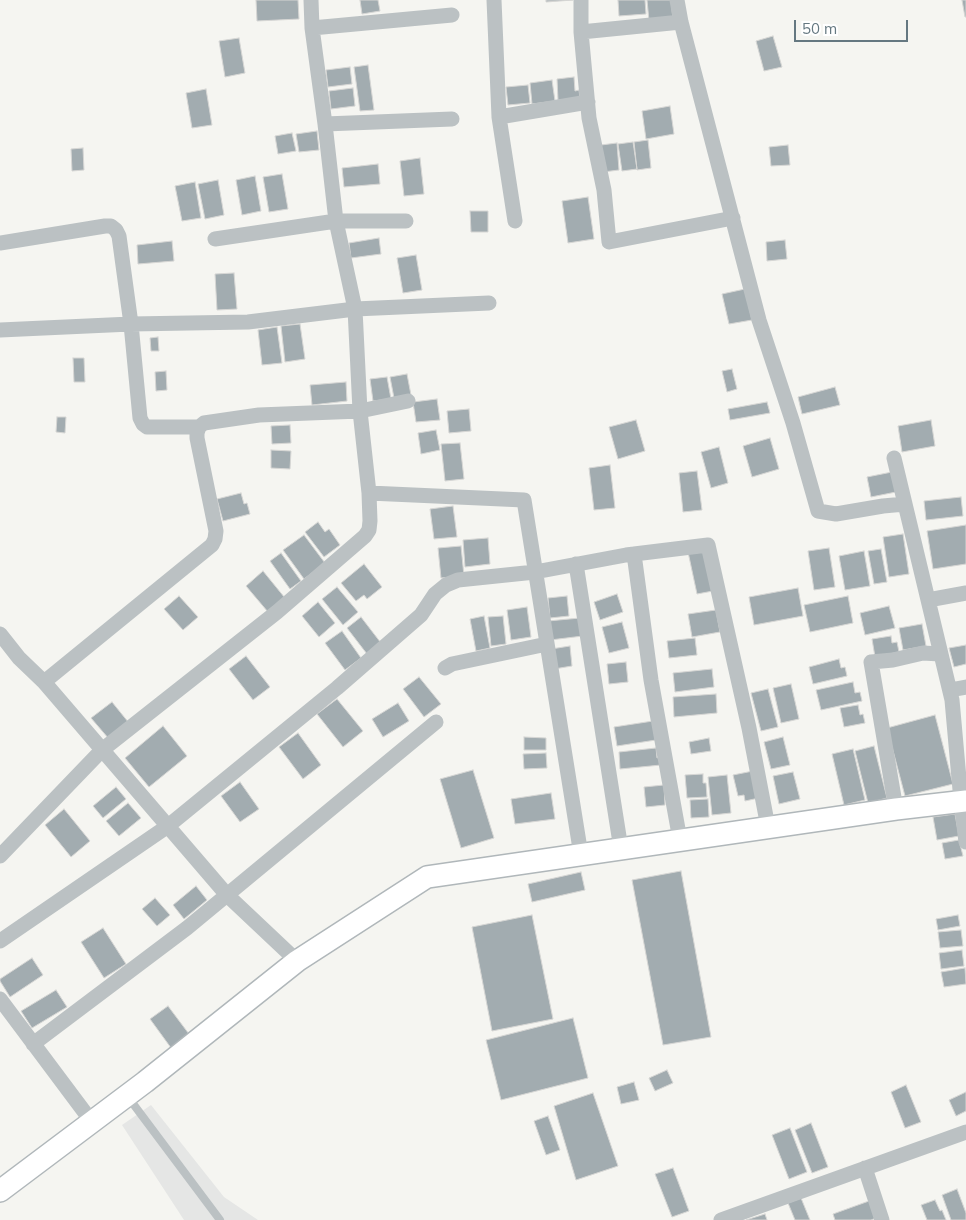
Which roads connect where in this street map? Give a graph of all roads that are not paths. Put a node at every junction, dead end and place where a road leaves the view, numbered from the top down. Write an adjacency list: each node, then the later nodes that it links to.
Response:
1 (311, 0): 7 (street)
2 (494, 0): 10 (street)
3 (581, 0): 8 (street)
4 (677, 0): 6 (street)
5 (452, 15): 7 (street)
6 (680, 22): 8 (street); 13 (street)
7 (312, 28): 12 (street)
8 (581, 32): 9 (street)
9 (588, 102): 10 (street); 13 (street)
10 (499, 117): 16 (street)
11 (452, 119): 12 (street)
12 (325, 124): 14 (street)
13 (733, 218): 28 (street)
14 (336, 221): 15 (street); 17 (street); 20 (street)
15 (406, 221)
16 (515, 222)
17 (215, 239)
18 (0, 243): 21 (street)
19 (489, 303): 20 (street)
20 (355, 309): 21 (street); 24 (street)
21 (131, 324): 22 (street); 25 (street)
22 (0, 330)
23 (408, 401): 24 (street)
24 (360, 411): 25 (street); 27 (street)
25 (199, 427): 38 (street)
26 (894, 458): 28 (street)
27 (369, 493): 31 (street); 42 (street)
28 (905, 504): 33 (street)
29 (634, 554): 30 (street); 46 (street); 47 (street)
30 (576, 564): 31 (street); 49 (street)
31 (535, 572): 35 (street); 45 (street)
32 (966, 593): 33 (street)
33 (928, 600): 36 (street)
34 (0, 634): 38 (street)
35 (547, 644): 37 (street); 50 (street)
36 (940, 654): 40 (street); 44 (street)
37 (444, 668)
38 (44, 682): 42 (street)
39 (966, 687): 40 (street)
40 (950, 690): 43 (street)
41 (436, 722): 52 (street)
42 (102, 750): 45 (street); 51 (street)
43 (964, 801): 44 (street); 48 (street)
44 (896, 809): 46 (street)
45 (168, 826): 52 (street); 53 (street)
46 (768, 827): 47 (street)
47 (680, 840): 49 (street)
48 (966, 842)
49 (621, 849): 50 (street)
50 (581, 855): 54 (street)
51 (0, 856)
52 (227, 895): 54 (street); 56 (street)
53 (0, 941)
54 (297, 961): 57 (street)
55 (0, 999): 56 (street)
56 (33, 1044): 58 (street)
57 (127, 1096): 58 (street); 63 (lane)
58 (92, 1122): 61 (street)
59 (966, 1132): 60 (street)
60 (865, 1168): 62 (street); 64 (street)
61 (0, 1191)
62 (726, 1219)
63 (220, 1220)
64 (882, 1220)

